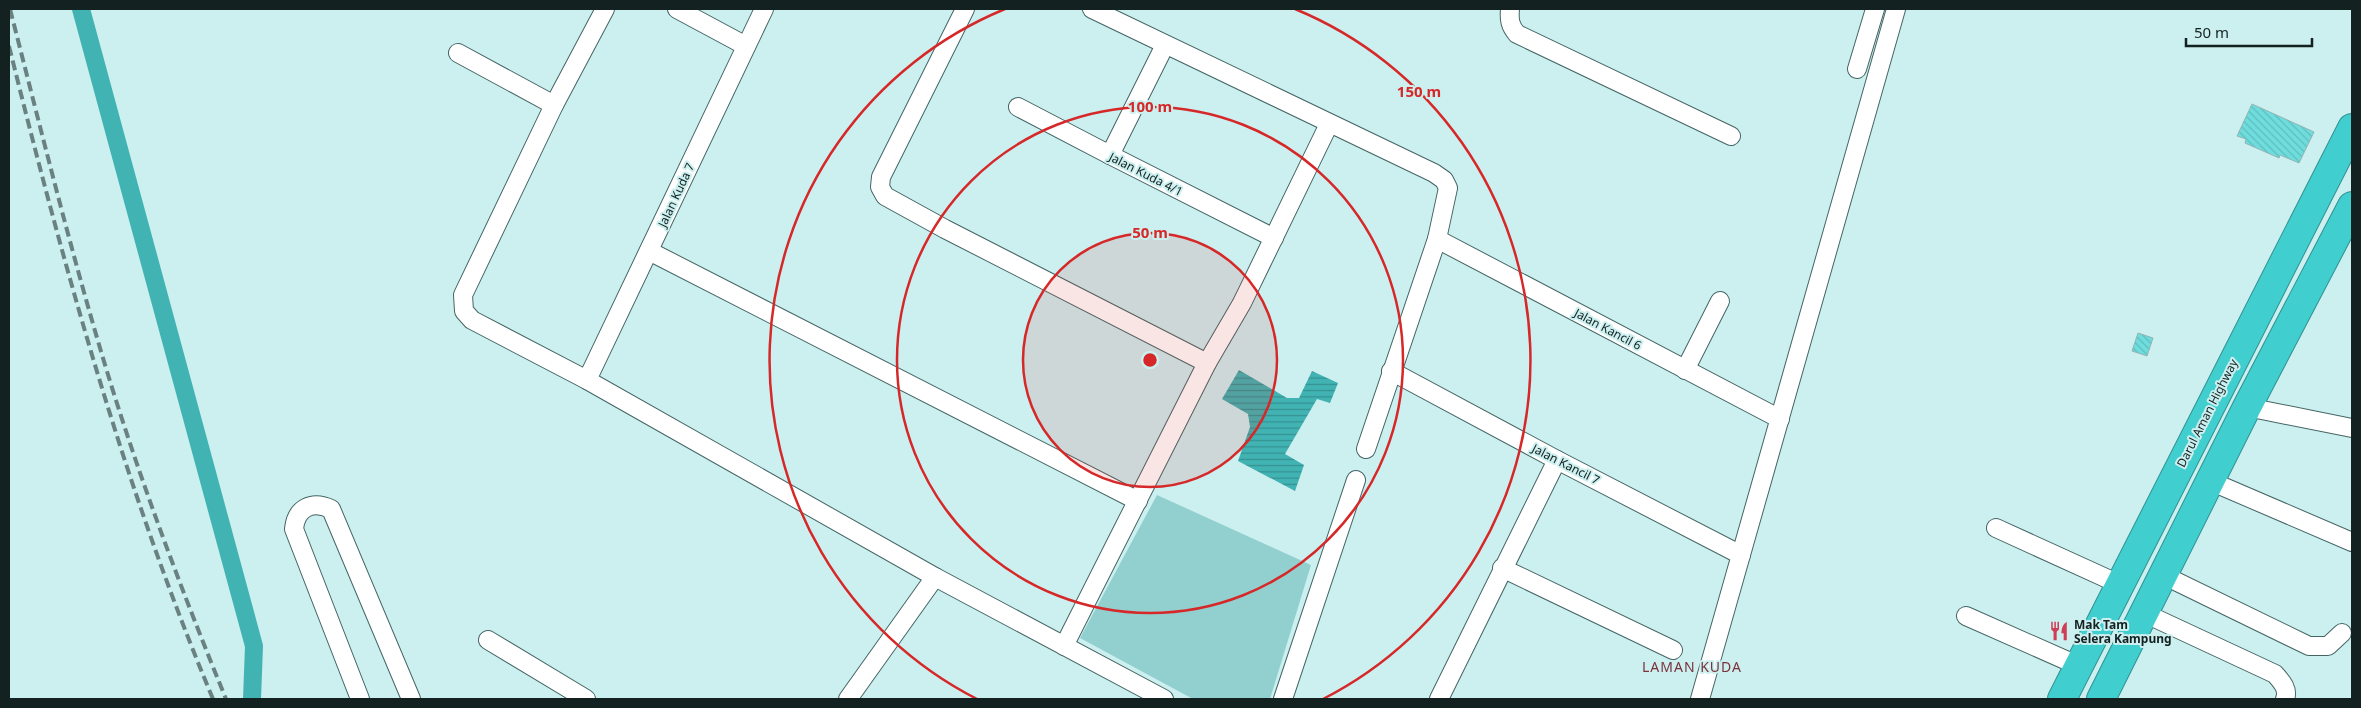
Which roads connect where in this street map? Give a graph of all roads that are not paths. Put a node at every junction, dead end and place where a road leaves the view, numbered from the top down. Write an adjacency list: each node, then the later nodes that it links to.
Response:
1 (605, 9): 13 (street)
2 (677, 9): 10 (street)
3 (764, 9): 10 (street, Jalan Kuda 7)
4 (965, 9): 24 (street)
5 (1092, 9): 9 (street)
6 (1510, 9): 17 (street)
7 (1874, 9): 12 (street)
8 (1893, 10): 29 (street)
9 (1165, 45): 15 (street); 18 (street)
10 (746, 46): 22 (street, Jalan Kuda 7)
11 (458, 53): 13 (street)
12 (1857, 68)
13 (554, 105): 27 (street)
14 (1018, 107): 18 (street, Jalan Kuda 4/1)
15 (1329, 124): 20 (street); 21 (street)
16 (2352, 128): 42 (highway, Darul Aman Highway)
17 (1731, 136)
18 (1110, 155): 20 (street, Jalan Kuda 4/1)
19 (2352, 206): 28 (highway)
20 (1274, 238): 24 (street)
21 (1437, 239): 25 (street, Jalan Kancil 6); 26 (street)
22 (649, 251): 27 (street, Jalan Kuda 7); 35 (street)
23 (1720, 300): 25 (street)
24 (1207, 363): 35 (street)
25 (1685, 370): 29 (street, Jalan Kancil 6)
26 (1391, 371): 31 (street); 32 (street, Jalan Kancil 7)
27 (587, 380): 41 (street)
28 (2248, 407): 30 (street); 34 (highway)
29 (1780, 419): 38 (street)
30 (2352, 428)
31 (1366, 449)
32 (1556, 460): 38 (street, Jalan Kancil 7); 39 (street)
33 (1356, 480): 57 (street)
34 (2210, 482): 37 (street); 40 (highway)
35 (1138, 501): 47 (street)
36 (1996, 528): 42 (street)
37 (2352, 542)
38 (1741, 555): 51 (street)
39 (1502, 568): 48 (street); 50 (street)
40 (2163, 576): 43 (highway); 45 (street)
41 (936, 577): 47 (street); 55 (street)
42 (2119, 584): 49 (highway, Darul Aman Highway)
43 (2144, 613): 59 (highway); 60 (street)
44 (1966, 616): 49 (street)
45 (2342, 634)
46 (488, 640): 54 (street)
47 (1064, 646): 56 (street)
48 (1673, 650)
49 (2079, 666): 58 (highway, Darul Aman Highway)
50 (1446, 697)
51 (1703, 698)
52 (360, 699): 53 (street)
53 (410, 699)
54 (586, 699)
55 (848, 699)
56 (1164, 699)
57 (1283, 699)
58 (2062, 699)
59 (2101, 699)
60 (2285, 699)

